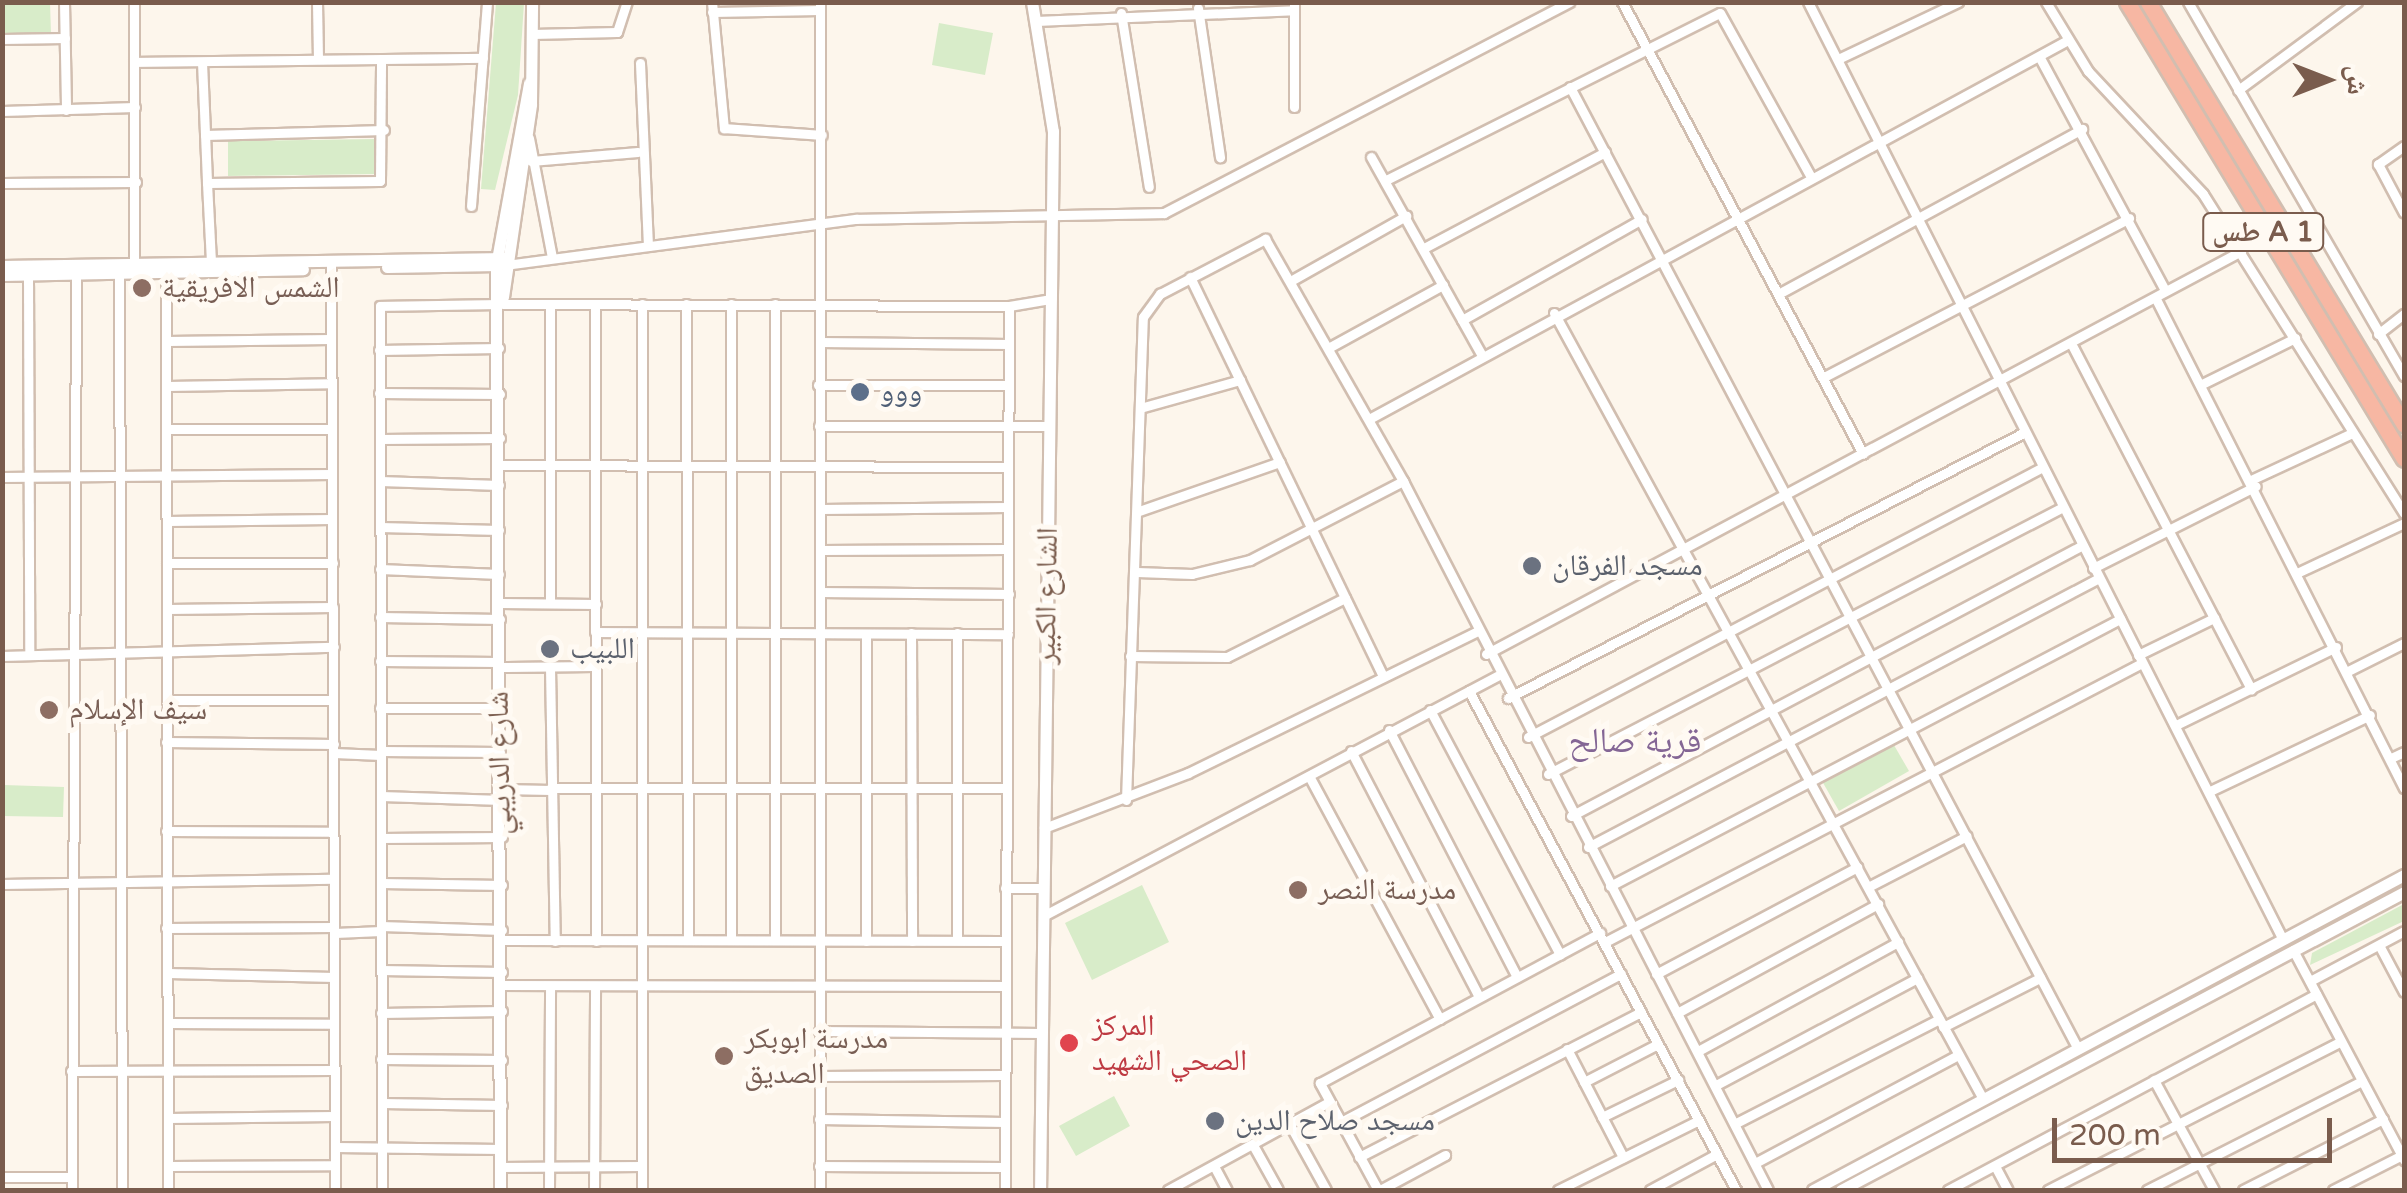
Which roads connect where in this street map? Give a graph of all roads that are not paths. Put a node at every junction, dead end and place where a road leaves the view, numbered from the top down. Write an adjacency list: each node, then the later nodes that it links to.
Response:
1 (64, 2): 27 (street)
2 (134, 2): 36 (street)
3 (317, 2): 31 (street)
4 (487, 2): 33 (street)
5 (532, 2): 26 (street)
6 (626, 2): 26 (street)
7 (1032, 2): 25 (street, الشارع الكبير)
8 (1569, 2): 71 (street)
9 (1622, 2): 30 (street)
10 (1808, 2): 35 (street)
11 (1958, 2): 35 (street)
12 (2046, 2): 29 (street)
13 (2126, 2): 143 (highway, طس A 1)
14 (2148, 2): 132 (highway, طس A 1)
15 (2188, 2): 41 (street)
16 (2357, 2): 41 (street)
17 (820, 6): 21 (street); 50 (street)
18 (1182, 6): 22 (street); 23 (street)
19 (1234, 6): 20 (street); 23 (street)
20 (1294, 6): 43 (street)
21 (712, 7): 50 (street)
22 (1138, 7): 24 (street)
23 (1198, 8): 55 (street)
24 (1120, 13): 25 (street); 63 (street)
25 (1036, 21): 71 (street, الشارع الكبير)
26 (532, 34): 39 (street)
27 (65, 38): 28 (street); 45 (street)
28 (2, 39)
29 (2068, 40): 34 (street); 75 (street)
30 (1648, 47): 40 (street); 58 (street); 67 (street)
31 (318, 57): 32 (street); 37 (street)
32 (381, 58): 33 (street); 47 (street)
33 (483, 58): 64 (street)
34 (2040, 58): 48 (street); 51 (street)
35 (1838, 59): 51 (street)
36 (134, 62): 37 (street); 42 (street)
37 (202, 62): 49 (street)
38 (640, 63): 53 (street)
39 (528, 83): 46 (street); 78 (street)
40 (1570, 86): 54 (street); 59 (street)
41 (2238, 90): 108 (street)
42 (135, 107): 45 (street); 60 (street)
43 (1294, 107)
44 (2, 110): 45 (street)
45 (66, 110)
46 (528, 125): 57 (street); 78 (street)
47 (384, 130): 49 (street); 61 (street)
48 (2082, 130): 68 (street); 69 (street)
49 (205, 135): 61 (street)
50 (822, 135): 72 (street)
51 (1880, 143): 58 (street); 68 (street)
52 (2404, 146): 65 (street)
53 (638, 152): 57 (street); 73 (street)
54 (1605, 152): 70 (street); 74 (street)
55 (1220, 157)
56 (1371, 157): 59 (street)
57 (531, 162): 77 (street)
58 (1811, 177): 67 (street)
59 (1386, 180): 66 (street)
60 (136, 182): 62 (street); 82 (street)
61 (207, 183): 79 (street)
62 (2, 184)
63 (1149, 186)
64 (470, 206)
65 (2404, 213)
66 (1406, 216): 74 (street); 89 (street)
67 (1742, 216): 76 (street); 92 (street)
68 (1919, 218): 92 (street); 95 (street)
69 (2128, 218): 91 (street); 95 (street)
70 (1642, 219): 76 (street); 107 (street)
71 (1052, 220): 72 (street); 93 (street, الشارع الكبير)
72 (824, 222): 73 (street); 103 (street)
73 (648, 246): 77 (street)
74 (1424, 248): 90 (street)
75 (2241, 251): 91 (street); 109 (street)
76 (1662, 254): 105 (street); 165 (street)
77 (552, 258): 78 (street)
78 (504, 261): 80 (street); 96 (street, شارع الدريبي)
79 (211, 263): 80 (street); 82 (street)
80 (331, 264): 83 (street); 110 (street)
81 (2, 266): 82 (street)
82 (134, 269): 83 (street); 85 (street)
83 (166, 273): 111 (street)
84 (76, 274): 85 (street); 87 (street); 157 (street)
85 (118, 274): 155 (street)
86 (2, 275): 87 (street)
87 (28, 275): 159 (street)
88 (1190, 277): 89 (street); 121 (street); 130 (street)
89 (1294, 279): 115 (street)
90 (1443, 284): 107 (street); 115 (street)
91 (2164, 288): 94 (street)
92 (1780, 293): 120 (street)
93 (1051, 300): 104 (street); 135 (street, الشارع الكبير)
94 (2157, 301): 116 (street); 124 (street)
95 (1966, 303): 120 (street); 122 (street)
96 (499, 304): 97 (street); 112 (street, شارع الدريبي); 117 (street)
97 (550, 304): 98 (street); 146 (street)
98 (595, 304): 99 (street); 148 (street)
99 (642, 304): 100 (street); 150 (street)
100 (686, 304): 101 (street); 152 (street)
101 (731, 304): 102 (street); 153 (street)
102 (775, 304): 103 (street); 149 (street)
103 (820, 305): 104 (street); 113 (street)
104 (1009, 306): 114 (street)
105 (1554, 313): 118 (street); 178 (street)
106 (2404, 314): 108 (street)
107 (1462, 320): 118 (street)
108 (2378, 334): 119 (street)
109 (2295, 338): 124 (street); 138 (street)
110 (331, 339): 111 (street); 123 (street)
111 (167, 341): 126 (street)
112 (498, 342): 117 (street); 129 (street, شارع الدريبي)
113 (820, 342): 114 (street); 125 (street)
114 (1009, 344): 127 (street)
115 (1330, 346): 131 (street)
116 (2073, 347): 122 (street); 177 (street)
117 (379, 350): 128 (street)
118 (1481, 354): 131 (street)
119 (2404, 376)
120 (1824, 378): 142 (street)
121 (1240, 380): 130 (street); 144 (street)
122 (2005, 380): 139 (street); 142 (street)
123 (331, 382): 126 (street); 137 (street)
124 (2202, 384): 163 (street)
125 (818, 385): 127 (street); 133 (street)
126 (167, 386): 136 (street)
127 (1009, 386): 134 (street)
128 (380, 393): 129 (street); 141 (street)
129 (500, 394): 140 (street, شارع الدريبي)
130 (1140, 408): 169 (street)
131 (1369, 419): 162 (street)
132 (2404, 425)
133 (818, 426): 134 (street); 147 (street)
134 (1009, 426): 135 (street); 151 (street)
135 (1049, 426): 283 (street, الشارع الكبير)
136 (167, 428): 137 (street); 158 (street)
137 (332, 429): 156 (street)
138 (2352, 432): 163 (street); 170 (street)
139 (2022, 434): 154 (street); 179 (street)
140 (500, 438): 141 (street); 145 (street, شارع الدريبي)
141 (380, 439): 161 (street)
142 (1863, 454): 165 (street)
143 (2404, 459)
144 (1280, 462): 169 (street); 175 (street)
145 (499, 465): 146 (street); 164 (street, شارع الدريبي)
146 (549, 465): 148 (street); 197 (street)
147 (819, 465): 149 (street); 151 (street); 167 (street)
148 (594, 466): 150 (street); 198 (street)
149 (776, 466): 153 (street); 210 (street)
150 (642, 467): 152 (street); 208 (street)
151 (1008, 467): 166 (street)
152 (686, 468): 153 (street); 212 (street)
153 (730, 468): 209 (street)
154 (2040, 468): 168 (street); 191 (street)
155 (122, 474): 157 (street); 158 (street); 222 (street)
156 (332, 474): 158 (street); 171 (street)
157 (74, 475): 159 (street); 223 (street)
158 (167, 475): 172 (street)
159 (29, 476): 160 (street); 224 (street)
160 (2, 477)
161 (380, 481): 164 (street); 174 (street)
162 (1403, 481): 175 (street); 211 (street)
163 (2255, 483): 177 (street); 188 (street)
164 (499, 485): 176 (street, شارع الدريبي)
165 (1784, 494): 178 (street); 179 (street)
166 (1007, 507): 167 (street); 181 (street)
167 (821, 508): 182 (street)
168 (2060, 508): 180 (street); 204 (street)
169 (1139, 510): 187 (street)
170 (2404, 513)
171 (332, 519): 172 (street); 184 (street)
172 (167, 521): 183 (street)
173 (2404, 523): 188 (street)
174 (380, 527): 176 (street); 186 (street)
175 (1312, 527): 187 (street); 195 (street)
176 (499, 530): 189 (street, شارع الدريبي)
177 (2166, 530): 185 (street); 202 (street)
178 (1688, 546): 192 (street); 225 (street)
179 (1809, 546): 191 (street); 192 (street)
180 (2081, 546): 185 (street); 228 (street)
181 (1007, 549): 182 (street); 194 (street)
182 (822, 550): 193 (street)
183 (167, 563): 184 (street); 200 (street)
184 (333, 563): 199 (street)
185 (2093, 568): 190 (street)
186 (380, 569): 189 (street); 201 (street)
187 (1137, 572): 227 (street)
188 (2300, 572): 220 (street)
189 (499, 574): 196 (street, شارع الدريبي)
190 (2099, 578): 205 (street); 240 (street)
191 (1826, 580): 204 (street); 206 (street)
192 (1712, 590): 206 (street); 241 (street)
193 (820, 592): 194 (street); 217 (street)
194 (1009, 594): 216 (street)
195 (1344, 598): 227 (street); 236 (street)
196 (500, 602): 197 (street); 203 (street, شارع الدريبي)
197 (550, 604): 198 (street)
198 (596, 604): 207 (street)
199 (333, 607): 200 (street); 219 (street)
200 (167, 609): 221 (street)
201 (380, 617): 203 (street); 230 (street)
202 (2214, 618): 229 (street); 238 (street)
203 (500, 619): 231 (street, شارع الدريبي)
204 (1847, 619): 228 (street); 234 (street)
205 (2120, 619): 229 (street); 251 (street)
206 (1732, 629): 234 (street); 252 (street)
207 (595, 632): 208 (street); 232 (street)
208 (642, 632): 212 (street); 275 (street)
209 (732, 632): 210 (street); 212 (street); 265 (street)
210 (776, 632): 217 (street); 270 (street)
211 (1476, 632): 225 (street); 236 (street)
212 (686, 633): 276 (street)
213 (957, 633): 215 (street); 216 (street); 268 (street)
214 (866, 634): 215 (street); 217 (street); 271 (street)
215 (911, 634): 267 (street)
216 (1008, 634): 272 (street)
217 (818, 635): 266 (street)
218 (2404, 643): 235 (street)
219 (334, 647): 221 (street); 243 (street)
220 (2336, 647): 235 (street); 238 (street)
221 (167, 648): 222 (street); 242 (street)
222 (120, 649): 223 (street); 294 (street)
223 (74, 652): 224 (street); 297 (street)
224 (30, 654): 226 (street)
225 (1486, 654): 237 (street)
226 (2, 656)
227 (1130, 656): 280 (street)
228 (1870, 657): 240 (street); 244 (street)
229 (2140, 659): 249 (street); 261 (street)
230 (380, 661): 231 (street); 245 (street)
231 (499, 665): 233 (street); 246 (street, شارع الدريبي)
232 (594, 666): 233 (street); 269 (street)
233 (550, 667): 274 (street)
234 (1752, 670): 244 (street); 262 (street)
235 (2348, 670): 248 (street)
236 (1383, 676): 280 (street)
237 (1496, 676): 239 (street); 241 (street)
238 (2251, 689): 249 (street)
239 (1469, 690): 247 (street); 314 (street)
240 (1888, 690): 251 (street); 253 (street)
241 (1508, 698): 252 (street)
242 (168, 700): 243 (street); 254 (street)
243 (334, 700): 255 (street)
244 (1772, 705): 253 (street); 281 (street)
245 (380, 708): 246 (street); 259 (street)
246 (499, 708): 257 (street, شارع الدريبي)
247 (1430, 710): 250 (street); 330 (street)
248 (2370, 715): 260 (street); 277 (street)
249 (2176, 725): 277 (street)
250 (1388, 730): 256 (street); 336 (street)
251 (1910, 730): 261 (street); 264 (street)
252 (1528, 737): 262 (street)
253 (1792, 740): 264 (street); 289 (street)
254 (166, 742): 255 (street); 284 (street)
255 (334, 748): 259 (street); 285 (street)
256 (1351, 750): 263 (street); 348 (street)
257 (500, 752): 259 (street); 278 (street, شارع الدريبي)
258 (2404, 752): 260 (street)
259 (380, 753): 279 (street)
260 (2391, 758): 273 (street)
261 (1932, 770): 282 (street); 286 (street)
262 (1548, 774): 281 (street)
263 (1309, 776): 307 (street); 353 (street)
264 (1813, 782): 282 (street); 299 (street)
265 (733, 787): 270 (street); 276 (street); 318 (street)
266 (821, 787): 270 (street); 271 (street); 320 (street)
267 (912, 787): 268 (street); 271 (street); 321 (street)
268 (956, 787): 272 (street); 322 (street)
269 (595, 788): 274 (street); 275 (street); 324 (street)
270 (776, 788): 319 (street)
271 (868, 788): 325 (street)
272 (1004, 788): 301 (street)
273 (2404, 788)
274 (551, 789): 278 (street); 323 (street)
275 (642, 790): 276 (street); 316 (street)
276 (689, 790): 317 (street)
277 (2210, 792): 315 (street)
278 (502, 794): 279 (street); 287 (street, شارع الدريبي)
279 (381, 796): 288 (street)
280 (1126, 800): 283 (street)
281 (1571, 816): 289 (street)
282 (1835, 822): 290 (street); 309 (street)
283 (1044, 828): 302 (street, الشارع الكبير)
284 (166, 831): 285 (street); 292 (street)
285 (333, 832): 293 (street)
286 (1968, 836): 300 (street); 339 (street)
287 (502, 837): 288 (street); 298 (street, شارع الدريبي)
288 (381, 838): 295 (street)
289 (1588, 847): 299 (street)
290 (1857, 866): 300 (street); 334 (street)
291 (2404, 875): 304 (street)
292 (165, 879): 293 (street); 294 (street); 308 (street)
293 (333, 879): 311 (street)
294 (120, 882): 297 (street); 371 (street)
295 (381, 883): 298 (street); 310 (street)
296 (2, 884): 297 (street)
297 (71, 884): 370 (street)
298 (502, 885): 313 (street, شارع الدريبي)
299 (1610, 886): 309 (street)
300 (1868, 886): 305 (street)
301 (1004, 888): 302 (street); 326 (street)
302 (1044, 888): 307 (street, الشارع الكبير)
303 (2404, 892): 306 (street)
304 (2368, 893): 306 (street); 315 (street)
305 (1878, 904): 327 (street); 352 (street)
306 (2376, 906): 329 (street)
307 (1043, 916): 358 (street, الشارع الكبير)
308 (166, 928): 311 (street); 332 (street)
309 (1632, 928): 314 (street); 334 (street)
310 (381, 929): 311 (street); 313 (street); 331 (street)
311 (334, 930): 335 (street)
312 (2404, 931): 328 (street)
313 (502, 935): 323 (street); 337 (street, شارع الدريبي)
314 (1602, 937): 330 (street); 333 (street)
315 (2282, 938): 363 (street)
316 (642, 939): 317 (street); 324 (street); 341 (street)
317 (688, 939): 318 (street)
318 (731, 939): 319 (street)
319 (775, 940): 320 (street)
320 (820, 940): 325 (street); 342 (street)
321 (912, 940): 322 (street); 325 (street)
322 (958, 940): 326 (street)
323 (555, 941): 324 (street)
324 (596, 941)
325 (866, 941)
326 (1004, 942): 345 (street)
327 (1898, 942): 338 (street); 364 (street)
328 (2379, 945): 340 (street); 346 (street)
329 (2293, 950): 340 (street); 442 (street)
330 (1560, 954): 336 (street)
331 (381, 970): 337 (street); 349 (street)
332 (168, 974): 335 (street); 355 (street)
333 (1621, 974): 351 (street); 390 (street)
334 (1656, 974): 352 (street)
335 (334, 977): 356 (street)
336 (1517, 977): 348 (street)
337 (502, 978): 343 (street); 350 (street, شارع الدريبي)
338 (1917, 978): 354 (street); 378 (street)
339 (2040, 978): 354 (street); 363 (street)
340 (2310, 981): 347 (street)
341 (642, 985): 342 (street); 344 (street); 408 (street)
342 (819, 985): 345 (street); 357 (street)
343 (550, 986): 344 (street); 412 (street)
344 (595, 986): 407 (street)
345 (1004, 986): 359 (street)
346 (2404, 992)
347 (2316, 994): 360 (street); 375 (street)
348 (1479, 998): 353 (street)
349 (381, 1012): 350 (street); 366 (street)
350 (502, 1012): 367 (street, شارع الدريبي)
351 (1641, 1012): 361 (street); 362 (street)
352 (1678, 1013): 364 (street)
353 (1440, 1018): 381 (street)
354 (1941, 1023): 365 (street); 391 (street)
355 (168, 1024): 356 (street); 368 (street)
356 (334, 1024): 369 (street)
357 (818, 1032): 359 (street); 373 (street)
358 (1042, 1032): 359 (street); 432 (street, الشارع الكبير)
359 (1004, 1033): 372 (street)
360 (2340, 1042): 377 (street); 392 (street)
361 (1658, 1044): 374 (street); 376 (street)
362 (1567, 1049): 376 (street); 400 (street)
363 (2078, 1049): 379 (street)
364 (1698, 1051): 378 (street)
365 (1958, 1055): 379 (street); 403 (street)
366 (382, 1059): 367 (street); 380 (street)
367 (502, 1060): 382 (street, شارع الدريبي)
368 (168, 1070): 369 (street); 371 (street); 385 (street)
369 (334, 1070): 383 (street)
370 (71, 1071): 371 (street); 416 (street)
371 (120, 1071): 421 (street)
372 (1004, 1075): 373 (street); 389 (street)
373 (819, 1076): 386 (street)
374 (1678, 1080): 384 (street); 388 (street)
375 (2154, 1080): 392 (street); 411 (street)
376 (1584, 1082): 384 (street)
377 (2362, 1082): 387 (street); 404 (street)
378 (1716, 1085): 391 (street)
379 (1983, 1099): 441 (street)
380 (382, 1102): 382 (street); 396 (street)
381 (1327, 1104): 390 (street); 393 (street)
382 (502, 1106): 397 (street, شارع الدريبي)
383 (334, 1116): 385 (street); 395 (street)
384 (1602, 1117): 401 (street)
385 (168, 1118): 406 (street)
386 (819, 1119): 389 (street); 409 (street)
387 (2384, 1119): 402 (street); 448 (street)
388 (1699, 1120): 398 (street); 401 (street)
389 (1005, 1122): 413 (street)
390 (1340, 1123): 400 (street)
391 (1736, 1123): 403 (street)
392 (2176, 1123): 404 (street); 445 (street)
393 (1290, 1125): 394 (street); 435 (street)
394 (1254, 1145): 410 (street); 434 (street)
395 (335, 1147): 396 (street); 405 (street)
396 (382, 1148): 397 (street); 424 (street)
397 (501, 1149): 414 (street, شارع الدريبي)
398 (1717, 1154): 438 (street); 439 (street)
399 (1445, 1156): 436 (street)
400 (1359, 1157): 436 (street)
401 (1622, 1157): 437 (street)
402 (2403, 1158): 449 (street)
403 (1755, 1163): 440 (street)
404 (2199, 1164): 446 (street); 447 (street)
405 (335, 1165): 406 (street); 423 (street)
406 (168, 1166): 422 (street)
407 (594, 1166): 408 (street); 412 (street); 428 (street)
408 (642, 1166): 429 (street)
409 (819, 1166): 413 (street); 430 (street)
410 (1214, 1166): 418 (street); 433 (street)
411 (1995, 1166): 443 (street); 444 (street)
412 (549, 1167): 414 (street); 427 (street)
413 (1005, 1167): 431 (street)
414 (500, 1168): 426 (street, شارع الدريبي)
415 (2, 1177): 417 (street)
416 (72, 1177): 417 (street); 420 (street)
417 (30, 1178): 419 (street)
418 (1173, 1189)
419 (30, 1190)
420 (72, 1190)
421 (122, 1190)
422 (168, 1190)
423 (335, 1190)
424 (382, 1190)
425 (490, 1190): 426 (street)
426 (500, 1190)
427 (549, 1190)
428 (594, 1190)
429 (642, 1190)
430 (820, 1190)
431 (1005, 1190)
432 (1040, 1190)
433 (1228, 1190)
434 (1278, 1190)
435 (1326, 1190)
436 (1379, 1190)
437 (1558, 1190)
438 (1650, 1190)
439 (1736, 1190)
440 (1768, 1190)
441 (1814, 1190)
442 (1841, 1190)
443 (1948, 1190)
444 (2008, 1190)
445 (2048, 1190)
446 (2148, 1190)
447 (2214, 1190)
448 (2243, 1190)
449 (2333, 1190)

